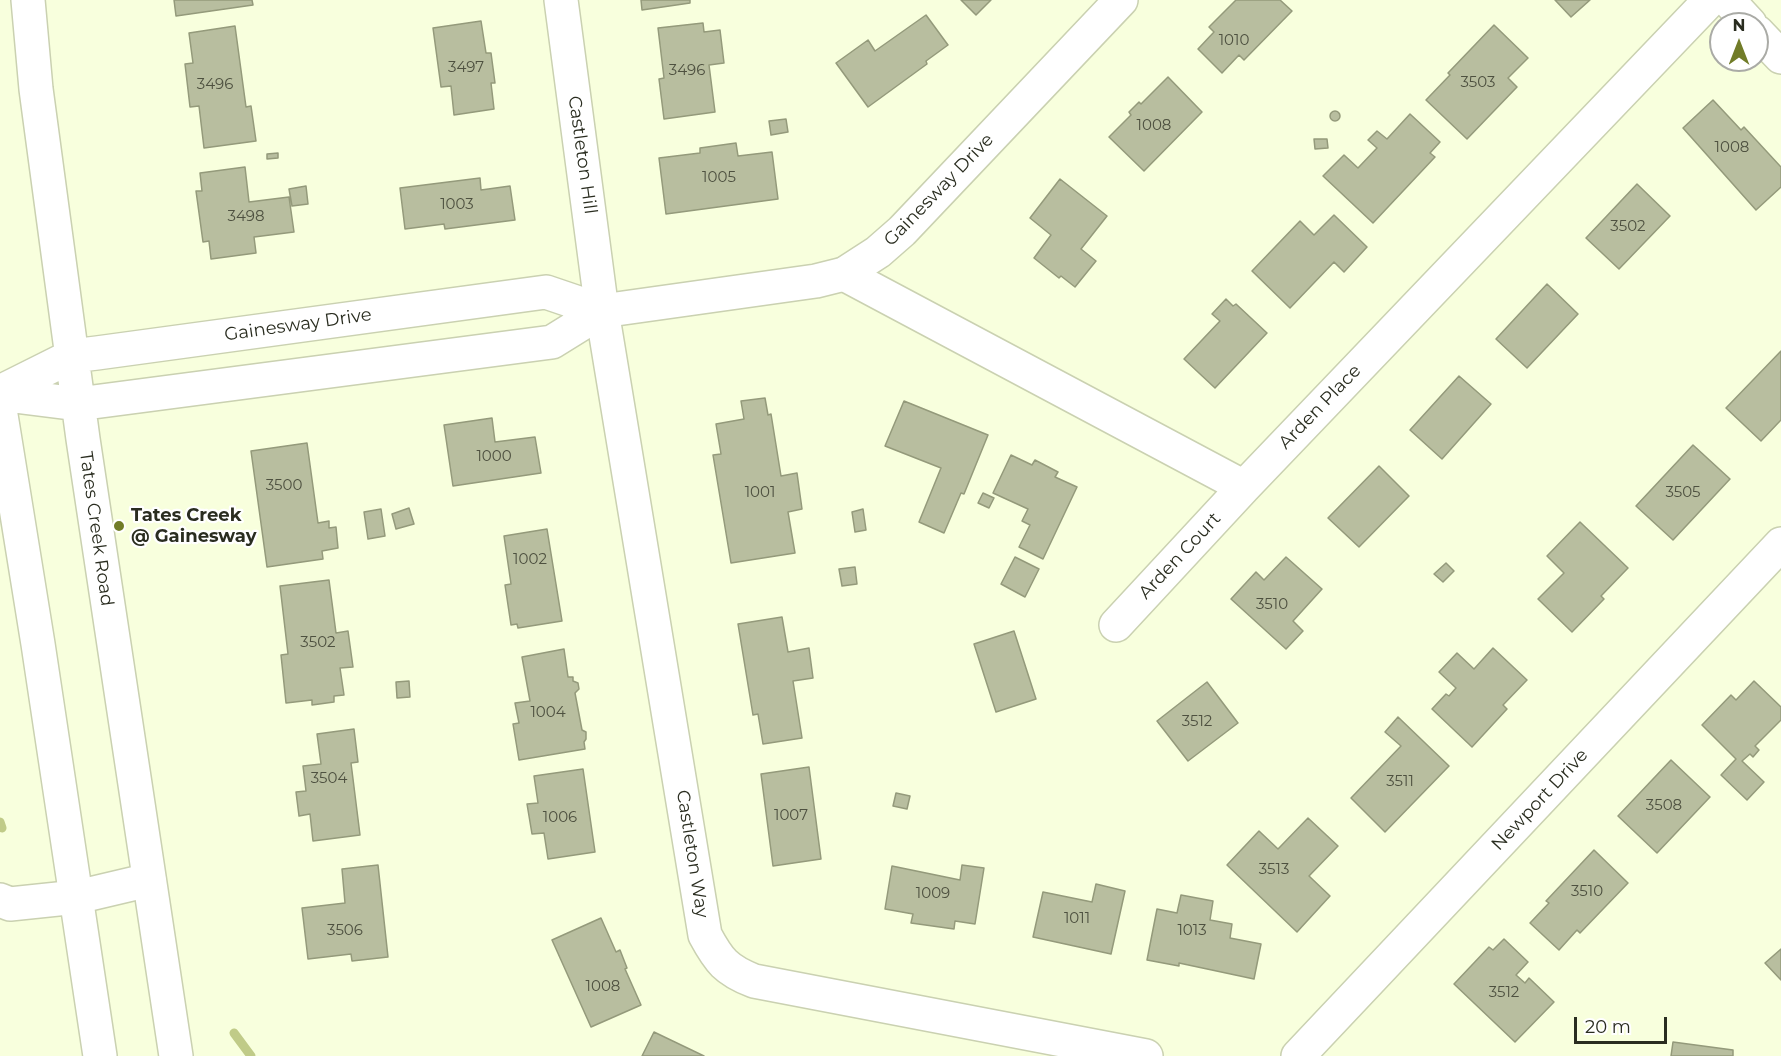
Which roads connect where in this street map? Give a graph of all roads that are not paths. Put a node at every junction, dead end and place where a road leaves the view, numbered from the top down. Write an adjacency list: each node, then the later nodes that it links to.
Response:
1 (28, 0): 11 (street, Tates Creek Road)
2 (561, 0): 10 (street, Castleton Hill)
3 (1121, 0): 9 (street, Gainesway Drive)
4 (1710, 0): 15 (street, Arden Place)
5 (1728, 0): 6 (street)
6 (1739, 12)
7 (1769, 44): 8 (street)
8 (1781, 57)
9 (844, 274): 10 (street, Gainesway Drive); 15 (street)
10 (602, 310): 11 (street, Gainesway Drive); 13 (street, Gainesway Drive); 23 (street, Castleton Way)
11 (72, 356): 12 (street, Gainesway Drive); 13 (street, Tates Creek Road)
12 (0, 393): 13 (street, Gainesway Drive)
13 (78, 404): 18 (street, Tates Creek Road)
14 (0, 409): 19 (street)
15 (1244, 487): 17 (street, Arden Court)
16 (1781, 544): 24 (street, Newport Drive)
17 (1116, 625)
18 (149, 880): 19 (street); 22 (street, Tates Creek Road)
19 (77, 897): 20 (street); 21 (street)
20 (0, 900)
21 (100, 1056)
22 (176, 1056)
23 (1146, 1056)
24 (1298, 1056)

